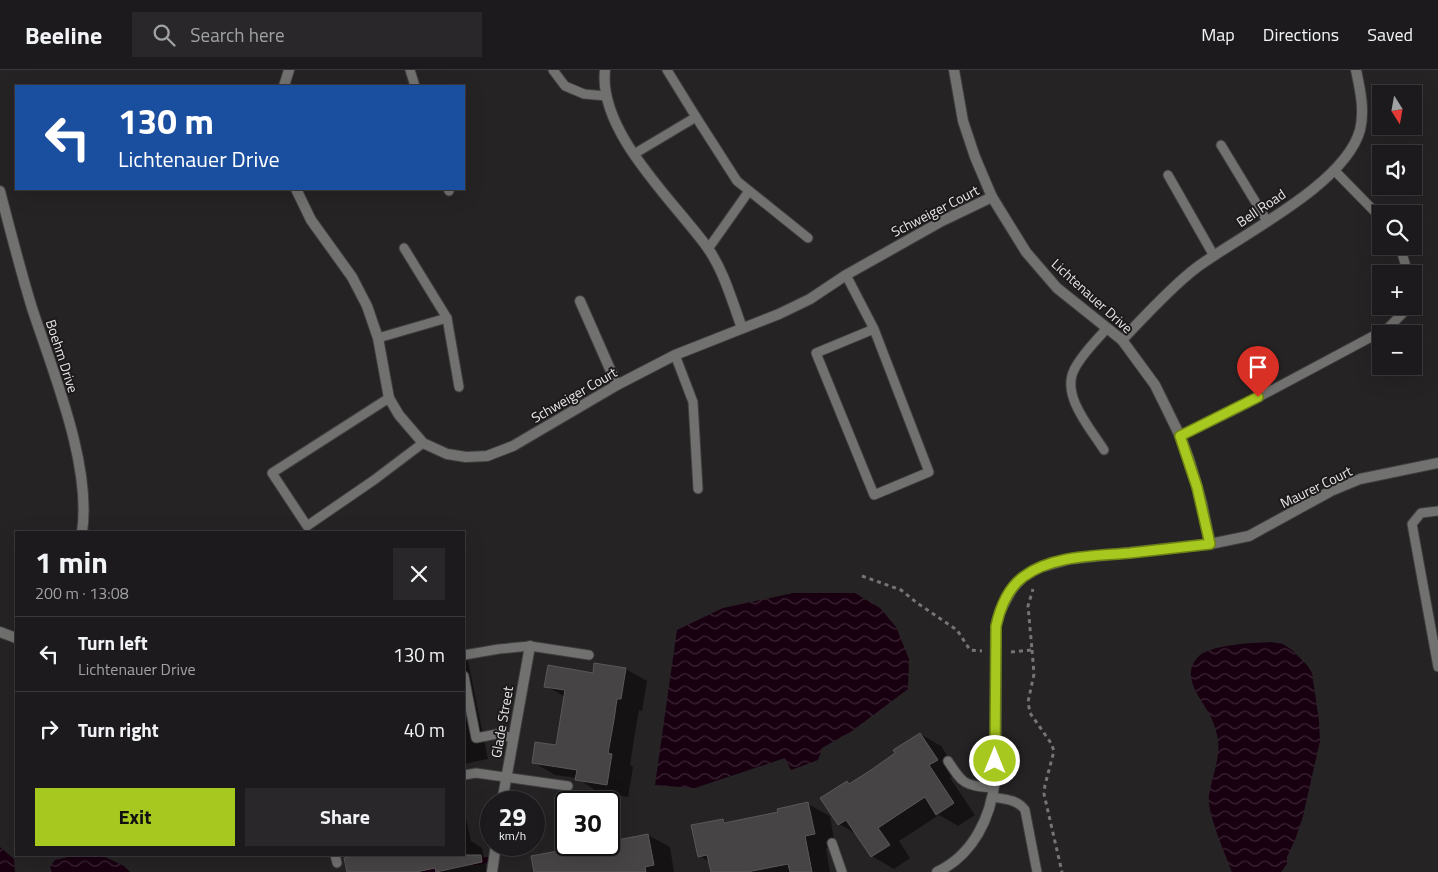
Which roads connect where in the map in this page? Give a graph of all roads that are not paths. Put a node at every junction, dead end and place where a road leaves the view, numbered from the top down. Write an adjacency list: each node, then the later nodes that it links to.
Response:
1 (289, 70): 8 (street)
2 (410, 70): 9 (lane)
3 (553, 70): 10 (lane)
4 (605, 70): 10 (street)
5 (667, 70): 11 (lane)
6 (954, 70): 19 (street, Lichtenauer Drive)
7 (1356, 70): 14 (street, Bell Road)
8 (284, 85)
9 (415, 85)
10 (606, 96): 13 (street)
11 (696, 117): 13 (lane); 18 (lane)
12 (1221, 145): 21 (lane)
13 (634, 154): 24 (street)
14 (1335, 171): 20 (lane); 21 (street, Bell Road)
15 (1168, 175): 25 (lane)
16 (296, 190): 33 (street, Schweiger Court)
17 (0, 191): 45 (street, Boehm Drive)
18 (749, 191): 22 (lane); 24 (lane)
19 (992, 197): 26 (street, Schweiger Court); 31 (street, Lichtenauer Drive)
20 (1372, 209)
21 (1267, 221): 25 (street, Bell Road)
22 (808, 238)
23 (404, 248): 29 (lane)
24 (708, 249): 30 (street)
25 (1214, 256): 34 (street, Bell Road)
26 (846, 275): 30 (street, Schweiger Court); 32 (lane)
27 (580, 300): 36 (street)
28 (1401, 315): 39 (lane)
29 (447, 318): 33 (lane); 37 (lane)
30 (742, 328): 35 (street, Schweiger Court)
31 (1107, 328): 34 (street, Lichtenauer Drive); 41 (lane)
32 (874, 329): 32 (lane)
33 (378, 338): 38 (street, Schweiger Court)
34 (1122, 340): 39 (street, Lichtenauer Drive)
35 (674, 355): 36 (street, Schweiger Court); 43 (lane)
36 (618, 385): 40 (street, Schweiger Court)
37 (459, 387)
38 (389, 398): 40 (street, Schweiger Court); 40 (lane)
39 (1180, 436): 46 (street, Lichtenauer Drive)
40 (423, 443)
41 (1104, 450)
42 (1438, 463): 46 (street, Maurer Court)
43 (698, 490)
44 (1438, 511): 52 (lane)
45 (82, 531)
46 (1210, 544): 60 (street, Maurer Court)
47 (0, 632): 48 (street)
48 (15, 638)
49 (530, 646): 50 (lane); 51 (lane); 54 (street, Glade Street)
50 (465, 655)
51 (590, 655)
52 (1438, 668)
53 (465, 681): 54 (lane)
54 (513, 738): 57 (street, Glade Street)
55 (948, 761): 60 (lane)
56 (465, 775): 57 (lane)
57 (507, 777): 58 (lane); 59 (street, Glade Street)
58 (568, 786)
59 (504, 791)
60 (992, 792): 65 (street, Maurer Court); 66 (lane)
61 (832, 843): 64 (lane)
62 (494, 856): 63 (street)
63 (492, 872)
64 (842, 872)
65 (937, 872)
66 (1037, 872)

